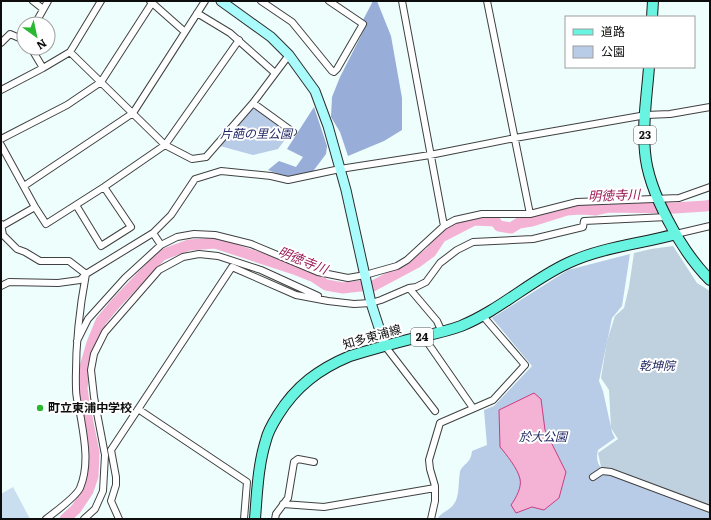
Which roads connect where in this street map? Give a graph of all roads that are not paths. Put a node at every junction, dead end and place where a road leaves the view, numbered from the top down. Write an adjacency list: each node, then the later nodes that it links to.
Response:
1 (33, 1): 12 (street)
2 (48, 1): 12 (street)
3 (101, 1): 20 (street)
4 (205, 1): 13 (street)
5 (221, 1): 21 (street)
6 (261, 1): 7 (street)
7 (328, 1)
8 (402, 1): 37 (street)
9 (487, 1): 33 (street)
10 (653, 1): 15 (main road)
11 (151, 2): 16 (street); 26 (street)
12 (43, 9): 14 (street)
13 (197, 13): 16 (street); 18 (street)
14 (39, 16)
15 (652, 16)
16 (184, 32): 30 (street)
17 (16, 37): 19 (street)
18 (239, 40): 25 (street); 36 (street)
19 (1, 43)
20 (70, 52): 23 (street); 26 (street)
21 (289, 55): 25 (street); 38 (street)
22 (36, 56): 23 (street)
23 (43, 68): 27 (street)
24 (649, 68): 31 (main road, 23)
25 (275, 73): 28 (street)
26 (101, 82): 30 (street); 34 (street)
27 (1, 90)
28 (253, 103): 32 (street); 36 (street)
29 (710, 107): 31 (street)
30 (133, 113): 36 (street); 39 (street)
31 (646, 115): 33 (street); 42 (main road, 23)
32 (293, 132)
33 (515, 138): 37 (street); 45 (street)
34 (1, 139)
35 (1, 145): 39 (street)
36 (165, 145): 40 (street)
37 (430, 154): 38 (street); 48 (street)
38 (340, 169): 50 (street); 54 (street)
39 (24, 186): 44 (street)
40 (104, 186): 43 (street); 43 (street)
41 (710, 187): 42 (street)
42 (658, 199): 45 (street); 46 (main road, 23)
43 (76, 205): 44 (street)
44 (35, 207): 47 (street)
45 (530, 214): 48 (street)
46 (667, 217): 51 (main road, 23); 57 (street)
47 (1, 225): 53 (street)
48 (444, 226): 54 (street)
49 (710, 226): 51 (street)
50 (153, 233): 52 (street); 53 (street)
51 (676, 234): 55 (main road, 23); 60 (main road, 知多東浦線 / 24)
52 (161, 245): 54 (street); 63 (street)
53 (86, 274): 56 (street); 63 (street)
54 (365, 275): 59 (street)
55 (710, 280)
56 (1, 286)
57 (409, 288): 59 (street); 61 (street)
58 (328, 301): 59 (street); 66 (street); 74 (street)
59 (371, 303): 64 (street)
60 (482, 316): 61 (main road, 知多東浦線 / 24); 65 (street)
61 (442, 332): 62 (main road, 知多東浦線 / 24)
62 (423, 336): 64 (main road, 知多東浦線 / 24); 65 (street)
63 (77, 341): 73 (street)
64 (385, 346): 67 (street); 77 (main road, 知多東浦線 / 24)
65 (473, 408): 70 (street)
66 (138, 409): 75 (street); 76 (street)
67 (435, 411)
68 (314, 462): 71 (street)
69 (594, 477): 72 (street)
70 (435, 488): 71 (street); 79 (street)
71 (284, 504): 78 (street)
72 (710, 509)
73 (46, 519)
74 (84, 519)
75 (119, 519)
76 (244, 519)
77 (255, 519)
78 (275, 519)
79 (431, 519)

